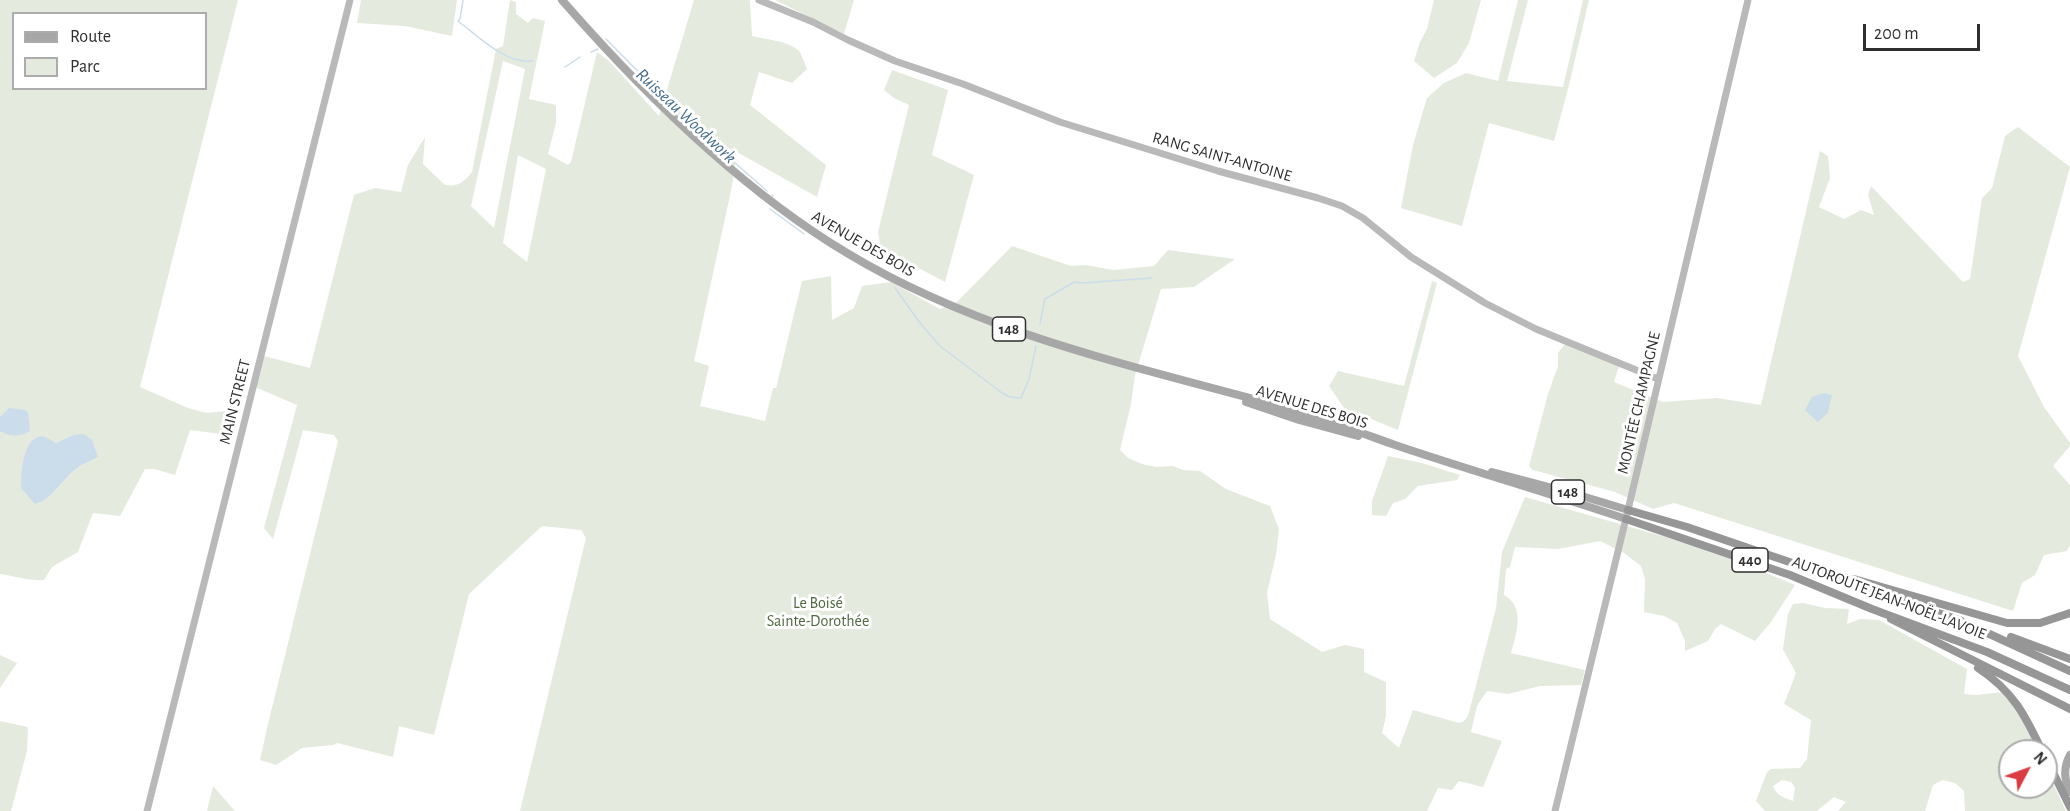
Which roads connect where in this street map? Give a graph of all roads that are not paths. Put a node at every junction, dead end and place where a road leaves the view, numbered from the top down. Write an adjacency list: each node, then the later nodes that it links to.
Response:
1 (350, 0): 21 (street, MAIN STREET)
2 (562, 0): 6 (main road, AVENUE DES BOIS / 148)
3 (759, 0): 5 (street, RANG SAINT-ANTOINE)
4 (1748, 0): 5 (street, MONTÉE CHAMPAGNE)
5 (1658, 379): 6 (street, MONTÉE CHAMPAGNE)
6 (1627, 514): 7 (highway, AUTOROUTE JEAN-NOËL-LAVOIE / 440); 8 (highway, AUTOROUTE JEAN-NOËL-LAVOIE / 440); 22 (street, MONTÉE CHAMPAGNE)
7 (1796, 564): 9 (highway); 10 (highway, AUTOROUTE JEAN-NOËL-LAVOIE / 440)
8 (1872, 609): 11 (highway); 14 (highway, AUTOROUTE JEAN-NOËL-LAVOIE / 440)
9 (2070, 613)
10 (1959, 620): 12 (highway); 13 (highway, AUTOROUTE JEAN-NOËL-LAVOIE / 440)
11 (1945, 647): 15 (highway); 16 (highway)
12 (2070, 659)
13 (2070, 671)
14 (2070, 690)
15 (2070, 709)
16 (2036, 739)
17 (2070, 755): 19 (main road)
18 (2058, 782): 20 (highway)
19 (2070, 792)
20 (2070, 807)
21 (147, 811)
22 (1555, 811)

